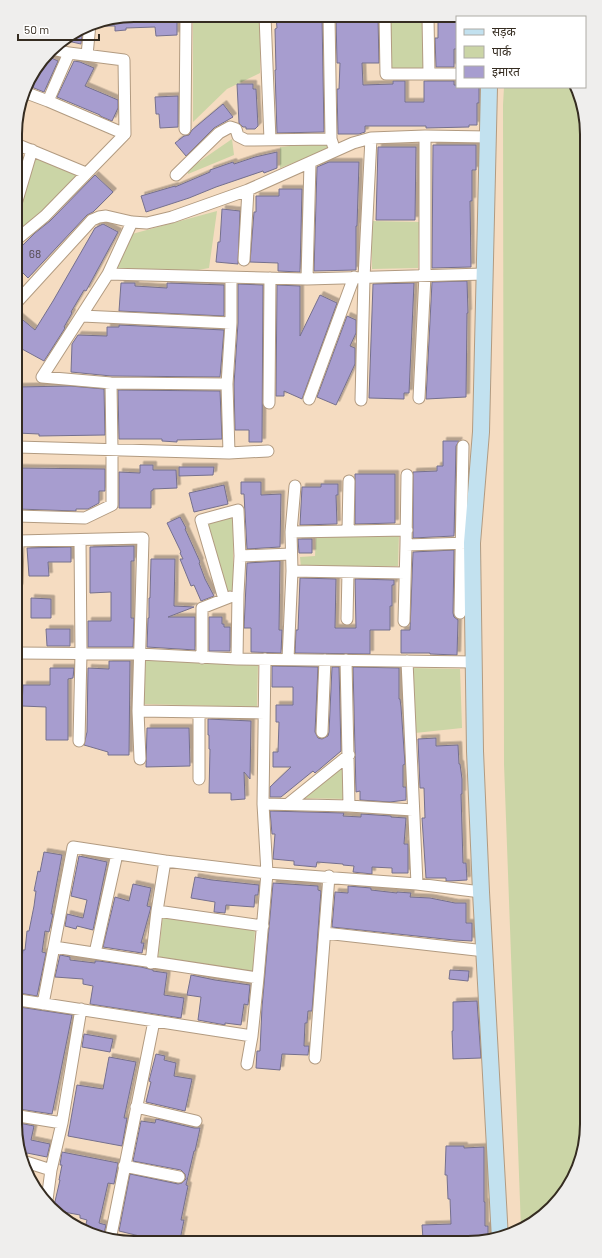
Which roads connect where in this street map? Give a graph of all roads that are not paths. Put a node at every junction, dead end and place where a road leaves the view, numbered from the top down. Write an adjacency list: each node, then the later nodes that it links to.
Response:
1 (186, 22): 15 (street)
2 (265, 22): 21 (street)
3 (329, 22): 20 (street)
4 (385, 22): 10 (street)
5 (428, 22): 10 (street)
6 (89, 32): 9 (street)
7 (59, 51): 8 (street)
8 (69, 53): 9 (street); 14 (street)
9 (87, 55): 16 (street)
10 (429, 74): 11 (street)
11 (456, 74)
12 (489, 88): 18 (street)
13 (29, 94): 14 (street)
14 (48, 101): 16 (street)
15 (185, 129)
16 (124, 134): 26 (street)
17 (425, 136): 18 (street); 19 (street); 35 (street)
18 (488, 137): 34 (street)
19 (371, 138): 24 (street); 38 (street)
20 (331, 139): 21 (street); 24 (street)
21 (270, 140): 27 (street)
22 (22, 146): 23 (street)
23 (32, 150): 26 (street); 28 (street)
24 (335, 152): 25 (street)
25 (310, 163): 29 (street); 39 (street)
26 (86, 173): 31 (street)
27 (176, 175)
28 (22, 184)
29 (248, 190): 30 (street); 32 (street)
30 (132, 222): 33 (street); 40 (street)
31 (22, 235)
32 (244, 260)
33 (108, 274): 36 (street); 41 (street)
34 (484, 274): 35 (street); 63 (street)
35 (425, 275): 38 (street); 45 (street)
36 (231, 278): 37 (street); 42 (street)
37 (270, 278): 39 (street); 48 (street)
38 (359, 278): 39 (street); 46 (street); 47 (street)
39 (307, 279)
40 (22, 297)
41 (82, 316): 42 (street); 43 (street)
42 (231, 323): 44 (street)
43 (111, 382): 44 (street); 51 (street)
44 (228, 384): 53 (street)
45 (419, 398)
46 (309, 399)
47 (361, 400)
48 (269, 402)
49 (463, 446): 63 (street)
50 (22, 447): 51 (street)
51 (112, 450): 53 (street); 57 (street)
52 (268, 451): 53 (street)
53 (229, 453)
54 (407, 475): 58 (street)
55 (349, 481): 60 (street)
56 (295, 486): 59 (street)
57 (22, 516)
58 (406, 530): 60 (street); 64 (street)
59 (291, 532): 60 (street); 65 (street)
60 (348, 532)
61 (80, 540): 62 (street); 76 (street); 77 (street)
62 (22, 541)
63 (467, 544): 64 (street); 72 (street); 85 (street)
64 (406, 545): 69 (street)
65 (292, 554): 66 (street); 67 (street)
66 (240, 556): 70 (street); 71 (street)
67 (292, 572): 68 (street); 80 (street)
68 (348, 572): 69 (street); 73 (street)
69 (406, 573): 74 (street)
70 (238, 594): 71 (street); 79 (street)
71 (224, 599): 78 (street)
72 (460, 613)
73 (347, 619)
74 (404, 620)
75 (22, 653): 76 (street)
76 (81, 653): 77 (street); 90 (street)
77 (139, 654): 78 (street); 86 (street)
78 (202, 658): 79 (street)
79 (237, 659): 81 (street)
80 (288, 659): 81 (street); 82 (street)
81 (264, 660): 88 (street)
82 (325, 660): 83 (street); 89 (street)
83 (346, 660): 84 (street); 91 (street)
84 (407, 661): 85 (street); 97 (street)
85 (475, 662): 103 (street)
86 (138, 712): 87 (street); 92 (street)
87 (200, 712): 88 (street); 93 (street)
88 (264, 713): 94 (street)
89 (322, 732)
90 (79, 741)
91 (349, 755): 95 (street); 96 (street)
92 (140, 759)
93 (199, 779)
94 (263, 804): 95 (street); 100 (street)
95 (288, 804): 96 (street)
96 (349, 806): 97 (street)
97 (413, 810): 102 (street)
98 (116, 854): 99 (street); 107 (street); 109 (street)
99 (165, 861): 100 (street); 104 (street)
100 (267, 873): 101 (street); 105 (street)
101 (329, 876): 102 (street); 106 (street)
102 (417, 884): 103 (street)
103 (481, 892): 108 (street)
104 (157, 911): 105 (street); 110 (street)
105 (263, 926): 111 (street)
106 (325, 933): 108 (street); 117 (street)
107 (54, 947): 109 (street); 113 (street)
108 (484, 951): 128 (street)
109 (96, 953): 110 (street)
110 (151, 963): 111 (street)
111 (258, 978): 116 (street)
112 (22, 1000): 113 (street)
113 (43, 1004): 114 (street)
114 (81, 1009): 115 (street); 122 (street)
115 (154, 1021): 116 (street); 119 (street)
116 (252, 1036): 118 (street)
117 (315, 1058)
118 (247, 1064)
119 (136, 1107): 121 (street); 124 (street)
120 (22, 1116): 122 (street)
121 (196, 1121)
122 (62, 1123): 125 (street)
123 (30, 1164): 125 (street)
124 (124, 1166): 126 (street); 129 (street)
125 (51, 1170): 127 (street)
126 (179, 1177)
127 (48, 1195)
128 (500, 1231)
129 (111, 1233)

